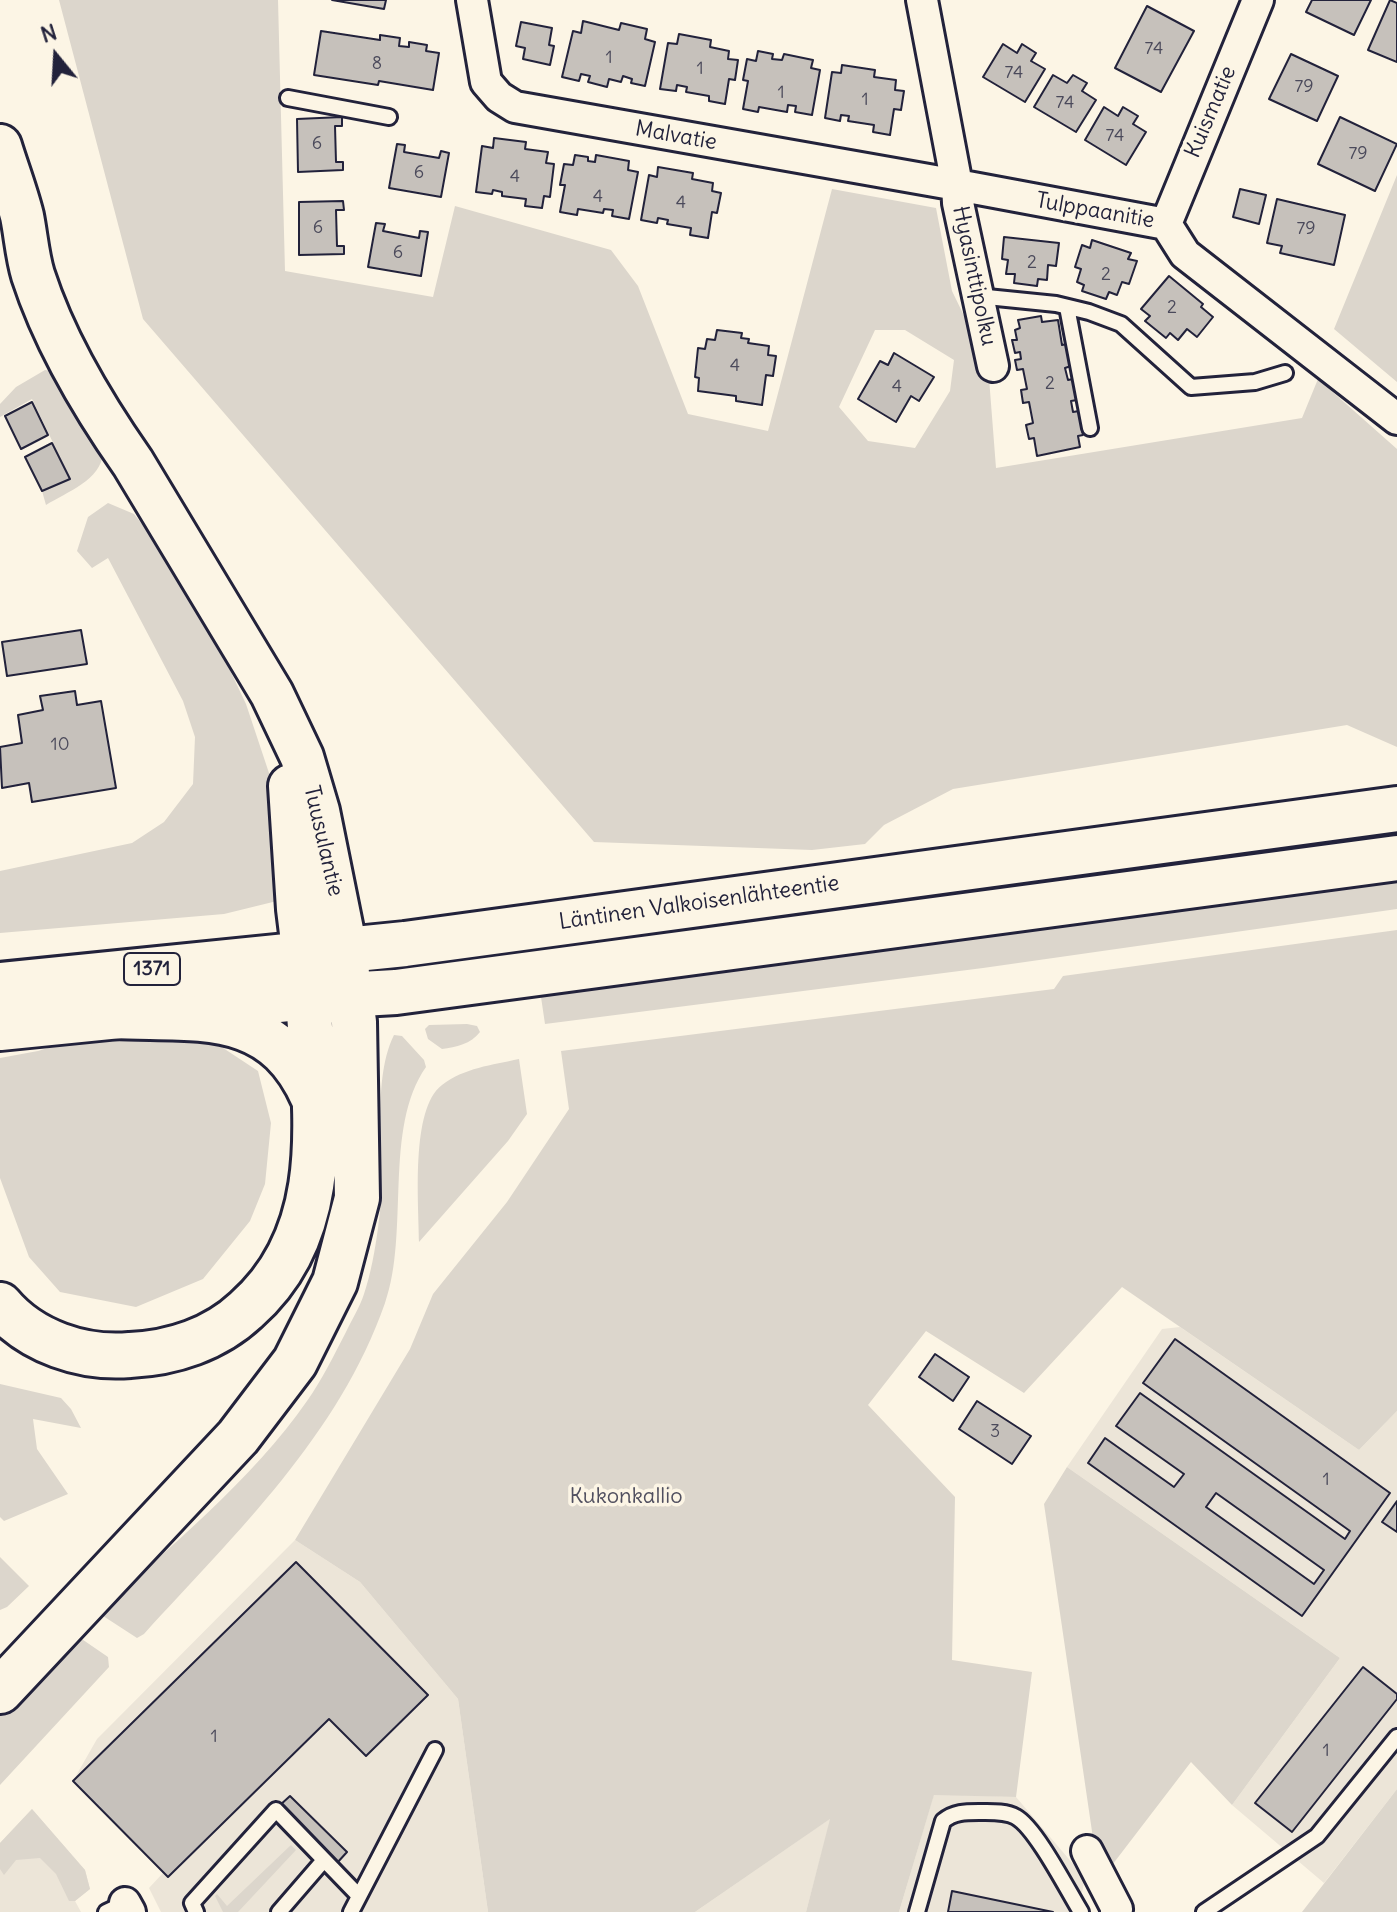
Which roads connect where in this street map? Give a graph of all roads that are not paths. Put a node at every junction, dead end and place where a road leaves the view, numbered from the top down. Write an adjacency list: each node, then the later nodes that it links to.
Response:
1 (472, 0): 7 (street, Malvatie)
2 (922, 0): 7 (street)
3 (1258, 0): 8 (street, Kuismatie)
4 (288, 98): 5 (lane)
5 (389, 117)
6 (0, 146): 17 (main road, Tuusulantie)
7 (957, 185): 8 (street, Tulppaanitie); 9 (street, Hyasinttipolku)
8 (1166, 224): 13 (street, Tulppaanitie)
9 (977, 296): 10 (lane); 11 (street, Hyasinttipolku)
10 (1067, 307): 12 (lane); 14 (lane)
11 (993, 366)
12 (1285, 373)
13 (1397, 419)
14 (1090, 428)
15 (1397, 809): 17 (main road, Läntinen Valkoisenlähteentie)
16 (1397, 858): 19 (main road)
17 (324, 952): 18 (main road, Läntinen Valkoisenlähteentie / 1371); 19 (main road, Tuusulantie)
18 (0, 985)
19 (329, 996): 20 (main road, 1371); 22 (main road); 24 (main road)
20 (113, 1016): 21 (main road, 1371); 22 (main road)
21 (0, 1028)
22 (313, 1098): 23 (main road)
23 (0, 1305)
24 (0, 1691)
25 (1397, 1737): 36 (lane)
26 (435, 1750): 29 (lane)
27 (1087, 1851): 30 (street)
28 (324, 1860): 29 (lane); 31 (lane); 32 (lane)
29 (359, 1896): 33 (lane)
30 (1117, 1910)
31 (196, 1912)
32 (279, 1912)
33 (351, 1912)
34 (917, 1912): 35 (lane)
35 (1081, 1912)
36 (1204, 1912)

